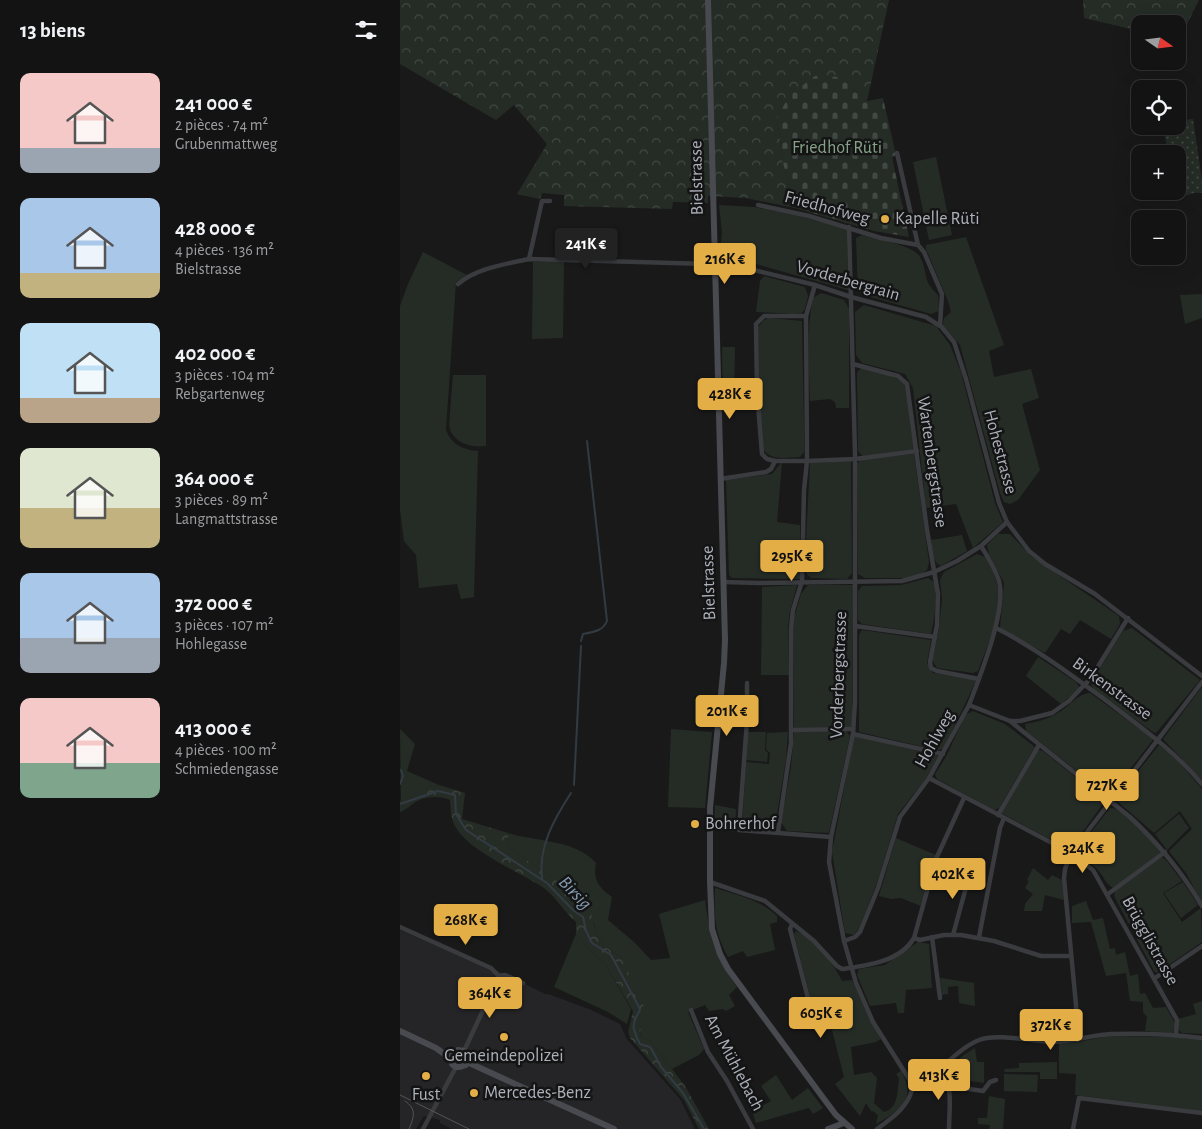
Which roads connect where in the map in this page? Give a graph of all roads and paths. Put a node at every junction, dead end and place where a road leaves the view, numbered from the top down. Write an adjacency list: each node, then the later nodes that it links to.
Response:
1 (708, 0): 8 (main road, Bielstrasse)
2 (897, 153): 6 (street)
3 (550, 202): 7 (street)
4 (758, 205): 5 (street, Friedhofweg)
5 (849, 227): 6 (street, Friedhofweg); 11 (street, Vorderbergstrasse)
6 (918, 245): 13 (street)
7 (529, 259): 8 (street, Vorderbergrain); 9 (street, Vorderbergrain)
8 (714, 264): 10 (street, Vorderbergrain); 19 (main road, Bielstrasse)
9 (458, 284)
10 (815, 285): 11 (street, Vorderbergrain); 12 (street)
11 (851, 297): 13 (street, Vorderbergrain); 14 (street, Vorderbergstrasse)
12 (806, 316): 17 (street); 18 (street)
13 (941, 327): 20 (street, Hohestrasse)
14 (854, 364): 15 (street, Wartenbergstrasse); 16 (street, Vorderbergstrasse)
15 (917, 451): 16 (street); 22 (street, Wartenbergstrasse)
16 (855, 459): 18 (street); 25 (street, Vorderbergstrasse)
17 (775, 461): 18 (street); 19 (street)
18 (807, 461): 23 (street)
19 (720, 479): 24 (main road, Bielstrasse)
20 (1007, 522): 21 (street); 26 (street, Hohestrasse)
21 (981, 546): 22 (street); 28 (street)
22 (934, 572): 25 (street); 29 (street, Wartenbergstrasse)
23 (802, 581): 24 (street); 25 (street); 37 (street)
24 (724, 582): 53 (main road, Bielstrasse)
25 (856, 582): 27 (street, Vorderbergstrasse)
26 (1128, 618): 30 (street, Hohestrasse); 34 (street, Hohlweg)
27 (855, 626): 29 (street); 38 (street, Vorderbergstrasse)
28 (996, 628): 31 (street); 34 (street, Birkenstrasse)
29 (935, 637): 31 (street, Wartenbergstrasse)
30 (1202, 676)
31 (979, 679): 35 (street)
32 (1202, 682): 39 (street)
33 (747, 683): 48 (street)
34 (1085, 685): 36 (street, Hohlweg); 39 (street, Birkenstrasse)
35 (969, 705): 36 (street, Hohlweg); 41 (street, Hohlweg)
36 (1010, 721): 40 (street)
37 (791, 730): 38 (street); 48 (street)
38 (853, 732): 41 (street); 49 (street, Vorderbergstrasse)
39 (1158, 739): 43 (street, Birkenstrasse); 45 (street)
40 (1039, 745): 45 (street); 46 (street)
41 (943, 754): 42 (street, Hohlweg)
42 (929, 778): 44 (street, Brügglistrasse); 62 (street, Hohlweg)
43 (1202, 784)
44 (964, 798): 46 (street, Brügglistrasse); 61 (street)
45 (1111, 802): 50 (street); 51 (street)
46 (998, 815): 47 (street, Brügglistrasse)
47 (1004, 818): 51 (street, Brügglistrasse); 60 (street)
48 (778, 832): 49 (street)
49 (831, 837): 62 (street, Vorderbergstrasse)
50 (1165, 852): 54 (street); 55 (street)
51 (1071, 853): 54 (street, Brügglistrasse); 64 (street)
52 (970, 869): 58 (street)
53 (710, 882): 56 (street); 87 (main road, Bielstrasse)
54 (1108, 894): 67 (street, Brügglistrasse)
55 (1202, 906)
56 (792, 924): 65 (street); 71 (street)
57 (400, 927): 66 (street)
58 (953, 935): 59 (street); 60 (street)
59 (932, 937): 61 (street); 69 (street)
60 (979, 937): 64 (street)
61 (914, 938): 65 (street)
62 (844, 941): 65 (street, Vorderbergstrasse)
63 (1202, 946): 67 (street)
64 (1070, 956): 75 (street)
65 (852, 968): 85 (street, Vorderbergstrasse)
66 (500, 976): 68 (street); 77 (street)
67 (1155, 978): 73 (street, Brügglistrasse)
68 (523, 983)
69 (940, 998)
70 (691, 1010): 90 (street, Am Mühlebach)
71 (834, 1026)
72 (400, 1031): 76 (main road)
73 (1176, 1035): 74 (street); 75 (street)
74 (1202, 1038)
75 (1077, 1040): 82 (street)
76 (436, 1048): 78 (main road); 79 (main road)
77 (464, 1051): 78 (main road); 80 (main road)
78 (453, 1052): 79 (main road)
79 (451, 1059): 81 (main road)
80 (467, 1062): 81 (main road); 89 (main road)
81 (456, 1067): 88 (street)
82 (940, 1069): 84 (street); 85 (street)
83 (996, 1080): 84 (street)
84 (949, 1086): 94 (street)
85 (912, 1090): 93 (street)
86 (1202, 1113): 95 (street)
87 (844, 1123): 91 (main road); 92 (main road, Bielstrasse)
88 (423, 1129)
89 (614, 1129)
90 (753, 1129)
91 (828, 1129)
92 (852, 1129)
93 (877, 1129)
94 (949, 1129)
95 (1073, 1129)

